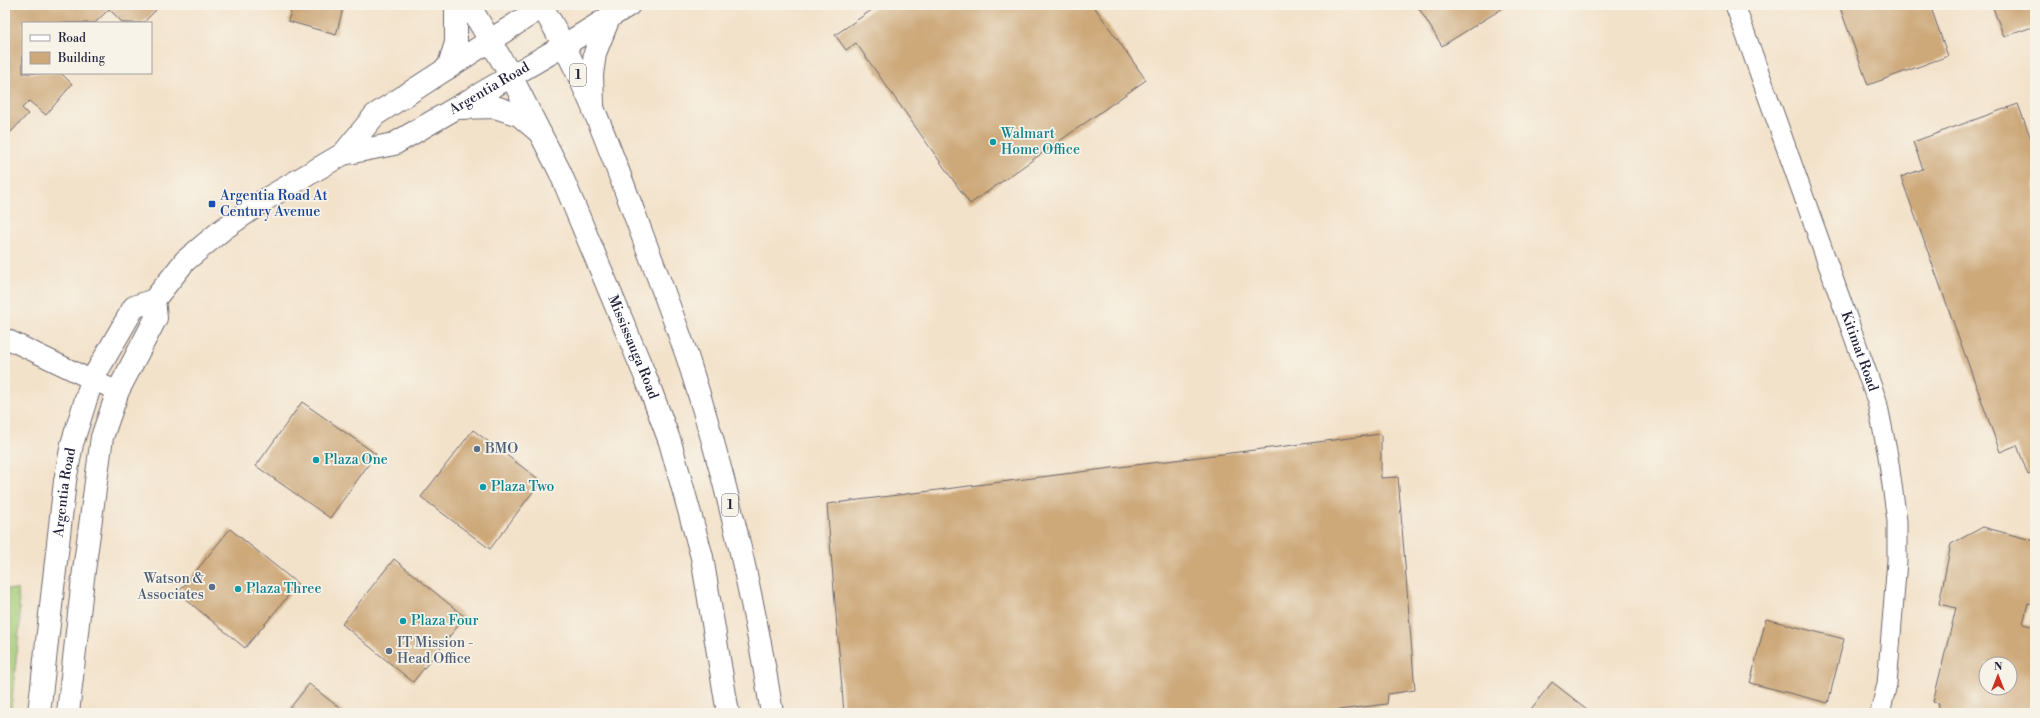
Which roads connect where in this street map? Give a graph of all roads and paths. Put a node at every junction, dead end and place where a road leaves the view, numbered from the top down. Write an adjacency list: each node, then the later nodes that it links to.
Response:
1 (456, 5): 9 (street)
2 (469, 5): 7 (street, Mississauga Road)
3 (629, 5): 6 (street, Argentia Road)
4 (1735, 5): 23 (street, Kitimat Road)
5 (543, 6): 7 (street, Argentia Road); 8 (street, 1)
6 (609, 18): 8 (street, Argentia Road); 11 (street)
7 (489, 41): 9 (street, Argentia Road); 10 (street, Mississauga Road)
8 (563, 46): 10 (street, Argentia Road); 11 (street, 1)
9 (448, 68): 14 (street, Argentia Road)
10 (511, 76): 12 (street, Argentia Road); 13 (street, Mississauga Road)
11 (593, 104): 22 (street, 1)
12 (457, 108): 13 (street); 14 (street, Argentia Road)
13 (540, 134): 21 (street, Mississauga Road)
14 (344, 154): 15 (street, Argentia Road)
15 (154, 300): 17 (street, Argentia Road); 18 (street, Argentia Road)
16 (5, 338): 17 (street)
17 (92, 380): 18 (street); 19 (street, Argentia Road)
18 (118, 391): 20 (street, Argentia Road)
19 (39, 713)
20 (68, 713)
21 (728, 713)
22 (772, 713)
23 (1880, 713)

